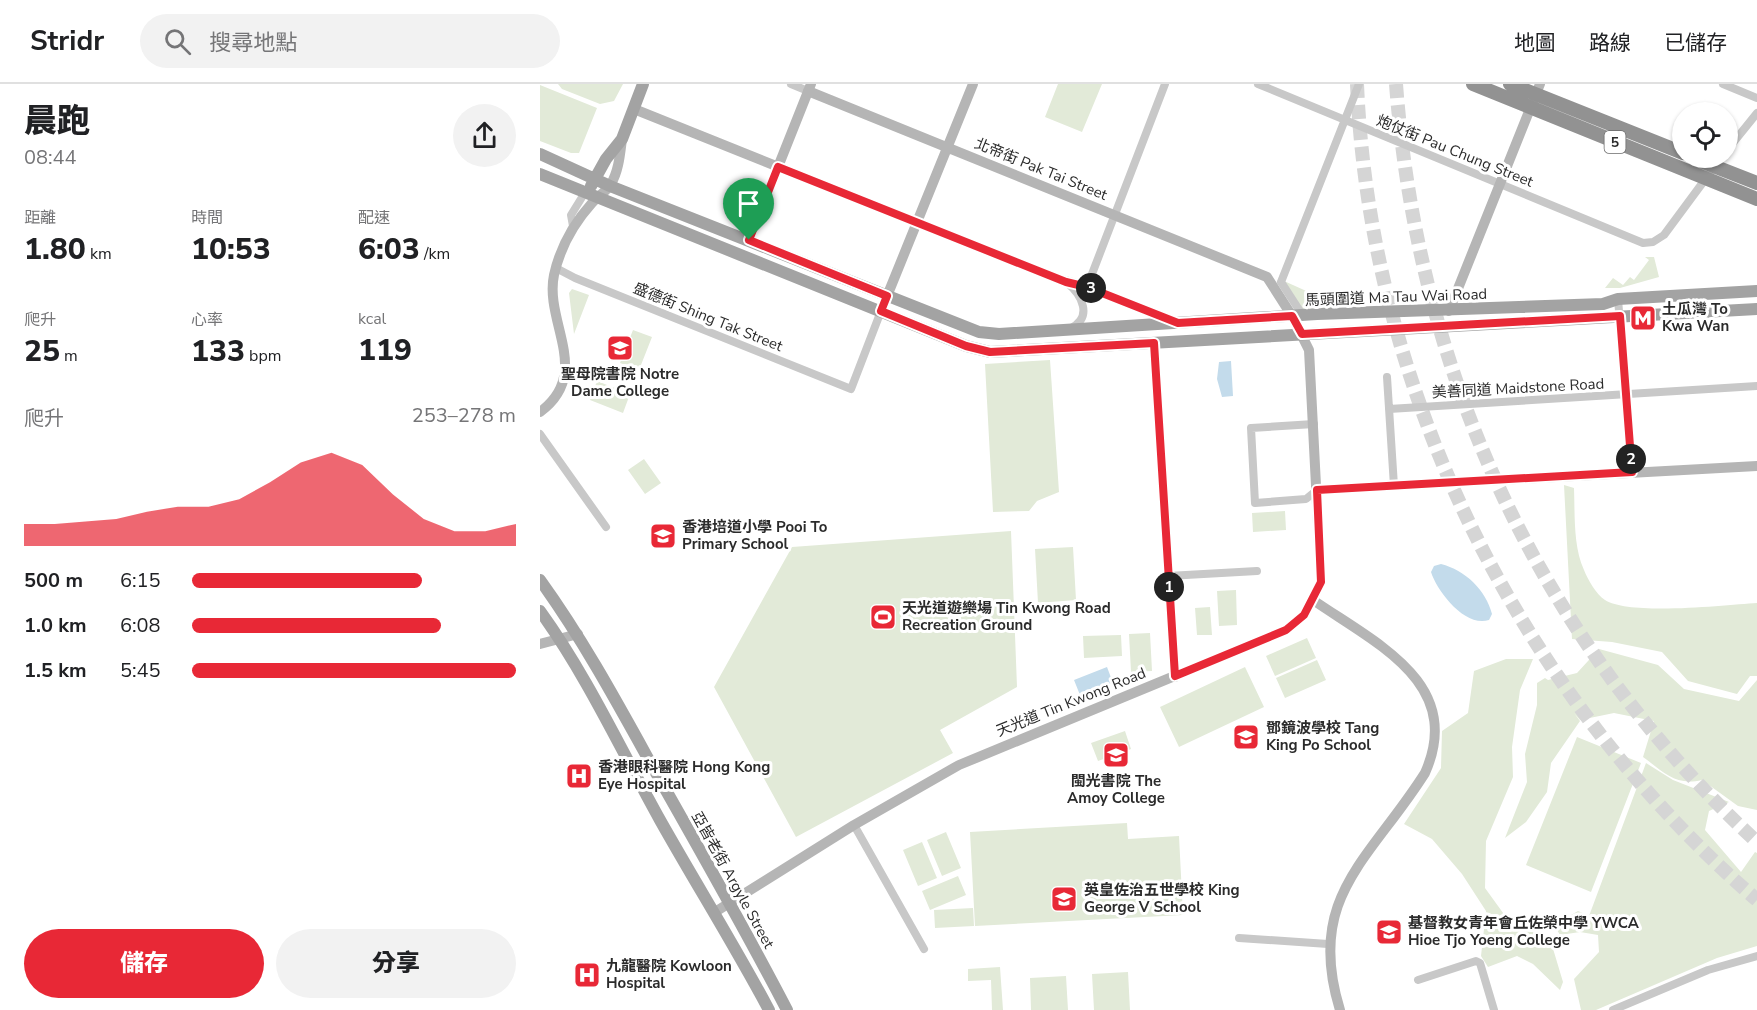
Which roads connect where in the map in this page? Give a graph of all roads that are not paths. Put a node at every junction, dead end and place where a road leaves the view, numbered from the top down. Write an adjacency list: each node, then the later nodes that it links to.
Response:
1 (643, 84): 15 (main road)
2 (791, 84): 12 (street, 北帝街 Pak Tai Street)
3 (973, 84): 21 (street)
4 (1165, 84): 39 (street)
5 (1258, 84): 18 (street, 炮仗街 Pau Chung Street)
6 (1359, 84): 18 (street)
7 (1462, 84): 16 (street)
8 (1473, 84): 37 (highway, 5, bridge)
9 (1510, 84): 23 (highway, 5, bridge)
10 (1518, 84): 13 (street)
11 (1723, 84): 14 (street)
12 (810, 87): 21 (street, 北帝街 Pak Tai Street); 25 (street)
13 (1539, 88): 16 (street); 22 (street)
14 (1757, 98)
15 (634, 109): 20 (main road); 25 (street)
16 (1528, 113): 31 (street); 33 (street)
17 (1757, 113): 19 (street)
18 (1344, 120): 33 (street, 炮仗街 Pau Chung Street); 46 (street)
19 (1738, 136)
20 (621, 139): 30 (main road); 34 (street)
21 (947, 147): 39 (street, 北帝街 Pak Tai Street); 40 (street)
22 (1672, 147)
23 (1672, 148)
24 (540, 154): 30 (main road, 馬頭圍道 Ma Tau Wai Road)
25 (778, 167): 40 (street); 42 (street)
26 (1712, 168): 31 (street)
27 (1720, 168): 32 (highway, bridge)
28 (1732, 168): 32 (street)
29 (540, 174): 35 (main road, 馬頭圍道 Ma Tau Wai Road)
30 (596, 180): 34 (main road, 馬頭圍道 Ma Tau Wai Road); 35 (main road)
31 (1701, 182): 33 (street, 炮仗街 Pau Chung Street); 38 (street)
32 (1757, 182)
33 (1500, 184): 53 (street)
34 (610, 186): 36 (street); 42 (main road, 馬頭圍道 Ma Tau Wai Road)
35 (584, 194): 36 (main road, 馬頭圍道 Ma Tau Wai Road); 41 (street)
36 (597, 198): 41 (street); 52 (main road, 馬頭圍道 Ma Tau Wai Road)
37 (1757, 199)
38 (1757, 205)
39 (1114, 214): 44 (street, 北帝街 Pak Tai Street); 47 (street)
40 (919, 223): 45 (street); 49 (street)
41 (573, 226): 43 (street)
42 (749, 240): 49 (main road, 馬頭圍道 Ma Tau Wai Road)
43 (556, 267): 52 (street, 盛德街 Shing Tak Street); 64 (street)
44 (1267, 277): 46 (street, 北帝街 Pak Tai Street); 54 (street, 天光道 Tin Kwong Road)
45 (1066, 282): 47 (street); 57 (street)
46 (1281, 282): 54 (street)
47 (1087, 287): 56 (street)
48 (1757, 291): 50 (main road, 馬頭圍道 Ma Tau Wai Road)
49 (887, 296): 52 (street); 57 (main road, 馬頭圍道 Ma Tau Wai Road)
50 (1618, 299): 53 (main road, 馬頭圍道 Ma Tau Wai Road); 55 (street)
51 (1757, 309): 55 (main road, 馬頭圍道 Ma Tau Wai Road)
52 (881, 311): 59 (main road, 馬頭圍道 Ma Tau Wai Road)
53 (1449, 311): 54 (main road, 馬頭圍道 Ma Tau Wai Road)
54 (1298, 316): 56 (main road, 馬頭圍道 Ma Tau Wai Road); 58 (street, 天光道 Tin Kwong Road)
55 (1620, 316): 58 (main road, 馬頭圍道 Ma Tau Wai Road); 62 (street)
56 (1178, 323): 57 (main road, 馬頭圍道 Ma Tau Wai Road)
57 (1067, 330)
58 (1306, 337): 59 (main road, 馬頭圍道 Ma Tau Wai Road); 65 (street, 天光道 Tin Kwong Road)
59 (1154, 343): 73 (street)
60 (1387, 377): 63 (street)
61 (1757, 386): 62 (street, 美善同道 Maidstone Road)
62 (1628, 395): 63 (street, 美善同道 Maidstone Road); 68 (street)
63 (1389, 409): 69 (street)
64 (540, 412)
65 (1314, 424): 70 (street, 天光道 Tin Kwong Road); 70 (street)
66 (540, 434): 71 (street)
67 (1757, 466): 68 (street)
68 (1632, 472): 69 (street)
69 (1394, 486): 70 (street)
70 (1317, 490): 75 (street, 天光道 Tin Kwong Road)
71 (606, 527)
72 (1257, 571): 73 (street)
73 (1168, 576): 80 (street)
74 (540, 580): 77 (main road, 亞皆老街 Argyle Street)
75 (1313, 600): 80 (street, 天光道 Tin Kwong Road); 85 (street)
76 (540, 611): 78 (main road, 亞皆老街 Argyle Street)
77 (578, 634): 78 (street); 82 (main road, 亞皆老街 Argyle Street)
78 (560, 639): 79 (street); 83 (main road, 亞皆老街 Argyle Street)
79 (540, 644)
80 (1175, 676): 81 (street, 天光道 Tin Kwong Road)
81 (854, 825): 82 (street, 天光道 Tin Kwong Road); 86 (street)
82 (731, 903): 83 (street, 天光道 Tin Kwong Road); 90 (main road, 亞皆老街 Argyle Street)
83 (716, 912): 89 (main road, 亞皆老街 Argyle Street)
84 (1239, 938): 85 (street)
85 (1328, 944): 91 (street)
86 (924, 949)
87 (1757, 956): 93 (street)
88 (1418, 980): 92 (street)
89 (769, 1010)
90 (787, 1010)
91 (1340, 1010)
92 (1494, 1010)
93 (1613, 1010)

